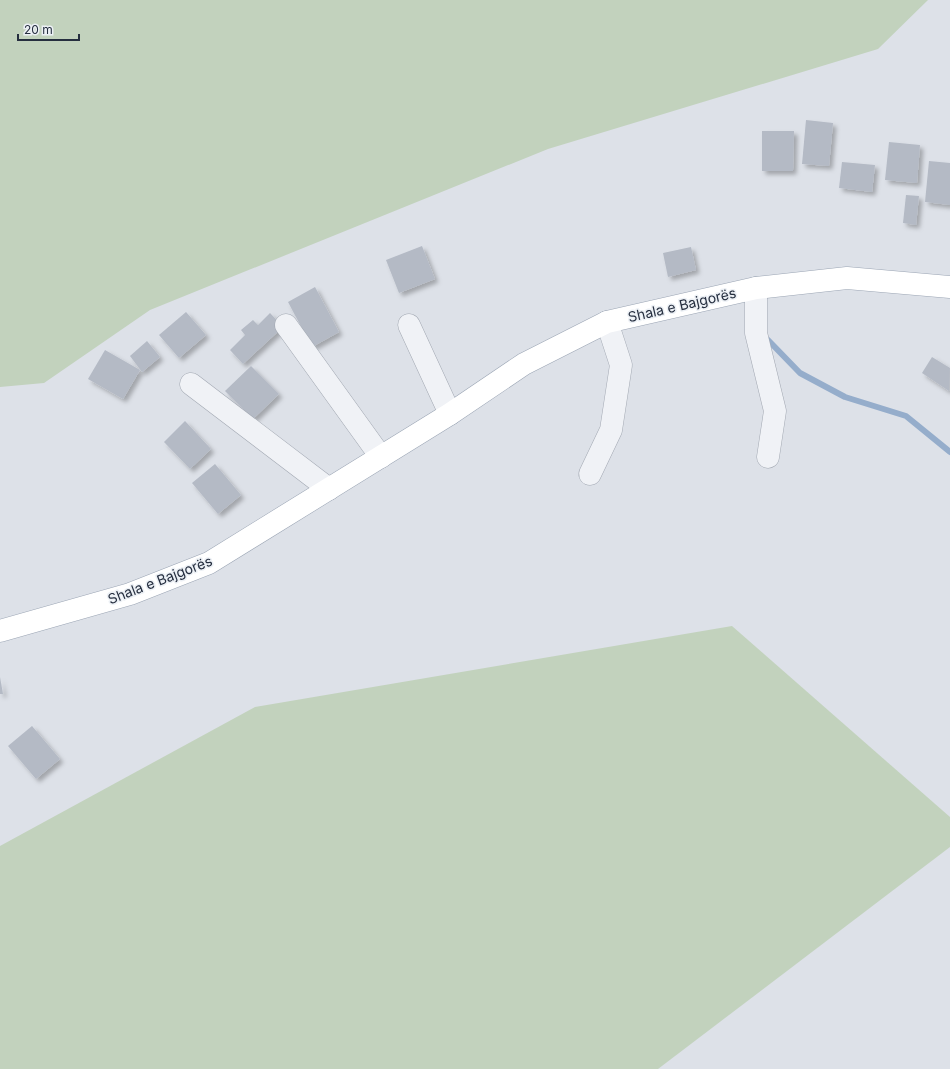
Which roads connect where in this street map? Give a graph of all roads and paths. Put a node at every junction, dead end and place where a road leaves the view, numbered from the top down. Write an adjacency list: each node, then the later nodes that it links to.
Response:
1 (950, 287): 2 (main road, Shala e Bajgorës)
2 (756, 288): 3 (main road, Shala e Bajgorës); 9 (street, Shala e Bajgorës)
3 (607, 322): 7 (main road, Shala e Bajgorës); 10 (street, Shala e Bajgorës)
4 (286, 324): 8 (street)
5 (409, 325): 7 (street)
6 (191, 384): 11 (street)
7 (450, 414): 8 (main road, Shala e Bajgorës)
8 (381, 457): 11 (main road, Shala e Bajgorës)
9 (768, 457)
10 (590, 474)
11 (329, 489): 12 (main road, Shala e Bajgorës)
12 (0, 630)

